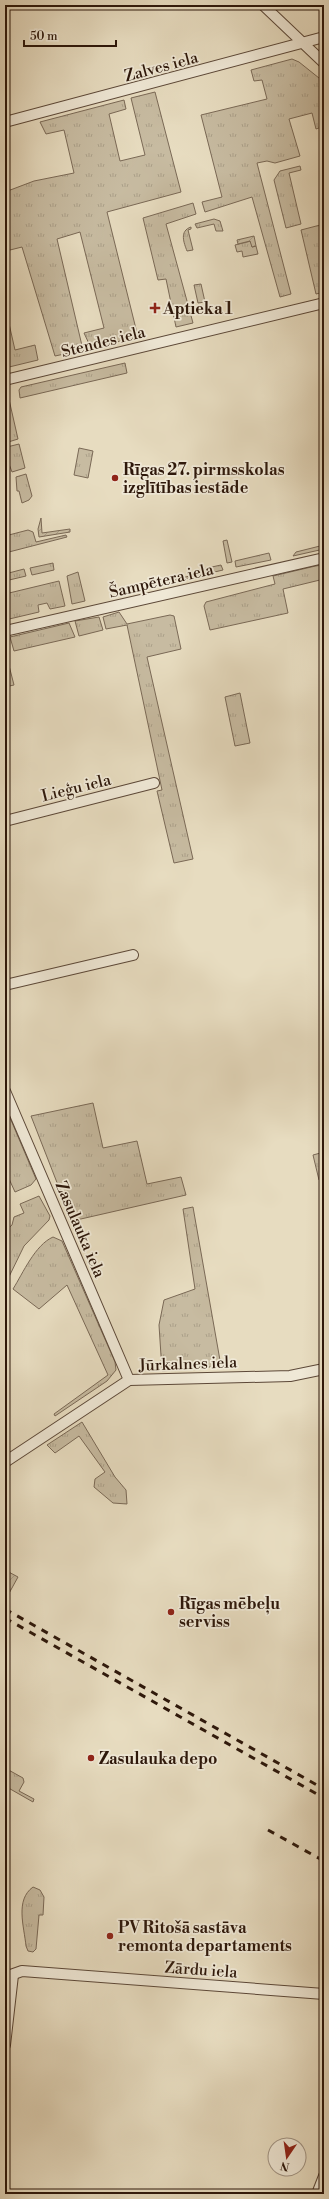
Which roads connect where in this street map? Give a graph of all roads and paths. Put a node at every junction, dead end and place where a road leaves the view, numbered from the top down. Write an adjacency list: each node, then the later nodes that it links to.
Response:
1 (263, 5): 3 (street)
2 (324, 37): 3 (street, Zalves iela)
3 (303, 43): 4 (street); 5 (street, Zalves iela)
4 (324, 62)
5 (5, 122)
6 (324, 303): 7 (street, Stendes iela)
7 (5, 380)
8 (324, 558): 9 (street, Šampētera iela)
9 (5, 631)
10 (154, 783): 11 (street, Lieģu iela)
11 (5, 821)
12 (133, 955): 13 (street)
13 (5, 985)
14 (5, 1090): 16 (street, Zasulauka iela)
15 (324, 1369): 16 (street, Jūrkalnes iela)
16 (129, 1380): 17 (street, Jūrkalnes iela)
17 (5, 1462)
18 (9, 1976): 19 (street, Zārdu iela); 20 (street)
19 (324, 1994)
20 (5, 2045)
21 (324, 2176): 22 (street)
22 (317, 2194)

